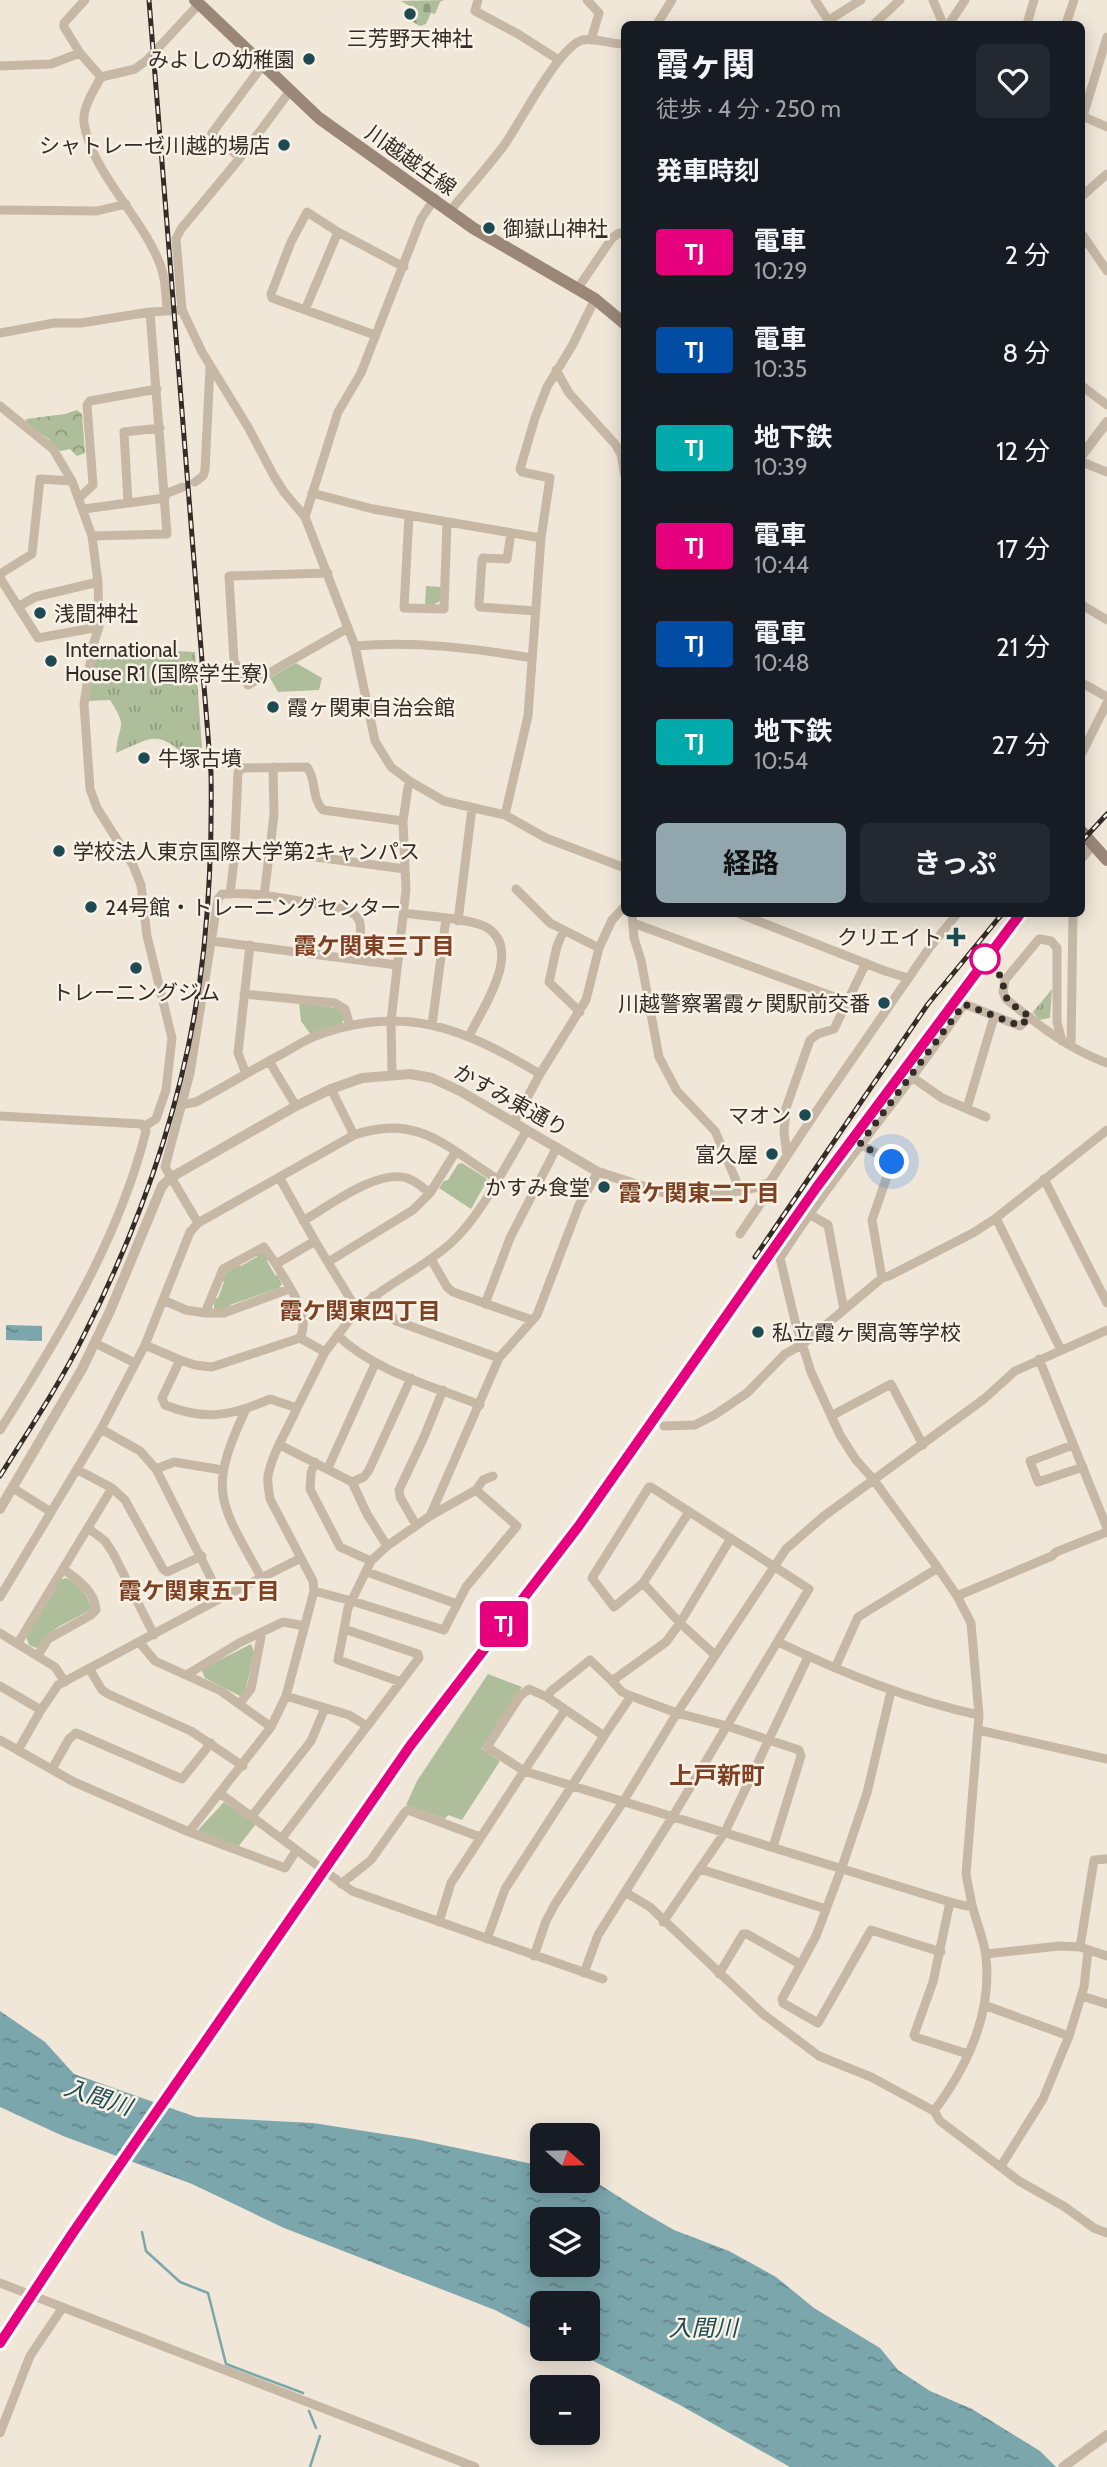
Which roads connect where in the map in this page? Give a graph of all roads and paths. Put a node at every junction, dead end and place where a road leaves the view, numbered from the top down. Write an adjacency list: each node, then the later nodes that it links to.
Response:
1 (85, 0): 24 (street)
2 (478, 0): 25 (street)
3 (587, 0): 22 (street)
4 (672, 0): 13 (street)
5 (815, 0): 14 (street)
6 (861, 0): 15 (street)
7 (900, 0): 16 (street)
8 (933, 0): 17 (street)
9 (965, 0): 18 (street)
10 (1034, 0): 19 (street)
11 (1074, 0): 20 (street)
12 (197, 2): 26 (main road, 川越越生線); 28 (street)
13 (659, 21)
14 (829, 21)
15 (831, 21)
16 (877, 21)
17 (942, 21)
18 (950, 21)
19 (1028, 21)
20 (1067, 21)
21 (1107, 37): 30 (street)
22 (591, 40): 23 (street); 25 (street)
23 (621, 44)
24 (80, 52): 27 (street); 28 (street)
25 (559, 60): 39 (street)
26 (263, 65): 29 (main road, 川越越生線); 33 (street)
27 (0, 66)
28 (101, 77): 37 (street)
29 (290, 91): 33 (street); 36 (main road, 川越越生線)
30 (1085, 107)
31 (1085, 117): 32 (street)
32 (1107, 127)
33 (240, 158): 48 (street)
34 (1107, 174): 35 (street)
35 (1085, 193)
36 (435, 198): 39 (main road, 川越越生線); 43 (street)
37 (126, 204): 38 (street); 47 (street)
38 (0, 210)
39 (450, 211): 45 (main road, 川越越生線)
40 (338, 232): 43 (street); 49 (street); 49 (street)
41 (621, 233): 45 (street)
42 (1085, 238): 44 (street)
43 (404, 267): 53 (street)
44 (1107, 270)
45 (578, 288): 46 (main road, 川越越生線)
46 (595, 299): 51 (main road, 川越越生線); 55 (street)
47 (167, 310): 48 (street); 50 (street)
48 (182, 310): 54 (street)
49 (305, 310): 53 (street)
50 (150, 312): 52 (street); 57 (street)
51 (621, 321)
52 (0, 333)
53 (375, 335): 69 (street)
54 (210, 367): 67 (street); 75 (street)
55 (556, 370): 63 (street); 79 (street)
56 (1085, 388): 58 (street)
57 (157, 389): 61 (street); 71 (street)
58 (1107, 405)
59 (0, 406): 66 (street)
60 (1107, 422): 62 (street)
61 (159, 428): 70 (street); 72 (street)
62 (1085, 451)
63 (621, 454)
64 (1085, 463): 65 (street)
65 (1107, 472)
66 (72, 481): 71 (street); 81 (street)
67 (195, 482)
68 (183, 487): 70 (street)
69 (312, 493): 74 (street); 75 (street)
70 (165, 496): 72 (street); 78 (street)
71 (79, 498): 73 (street)
72 (128, 503): 73 (street)
73 (84, 509): 78 (street)
74 (409, 514): 76 (street); 76 (street)
75 (306, 517): 80 (street)
76 (447, 522): 77 (street)
77 (510, 533): 79 (street); 85 (street)
78 (92, 536): 82 (street)
79 (541, 538): 85 (street)
80 (328, 573): 88 (street); 88 (street)
81 (0, 576): 83 (street)
82 (98, 582): 83 (street); 87 (street)
83 (18, 607): 87 (street)
84 (1085, 607): 86 (street)
85 (536, 611): 90 (street)
86 (1107, 620)
87 (99, 627): 148 (street)
88 (348, 628): 89 (street)
89 (355, 646): 90 (street); 95 (street)
90 (532, 658): 97 (street)
91 (1085, 685): 92 (street)
92 (1107, 697): 93 (street)
93 (1085, 746)
94 (274, 767): 98 (street); 101 (street); 107 (street)
95 (411, 782): 96 (street); 98 (street)
96 (472, 808): 97 (street); 116 (street)
97 (505, 815): 104 (street)
98 (403, 821): 105 (street)
99 (1085, 836): 100 (main road)
100 (1093, 845): 102 (street); 103 (main road)
101 (270, 850): 105 (street); 108 (street)
102 (1085, 854)
103 (1107, 860)
104 (621, 866)
105 (405, 869): 110 (street)
106 (516, 889): 117 (street)
107 (230, 894): 108 (street); 118 (street)
108 (264, 897): 121 (street)
109 (621, 910): 120 (street)
110 (404, 913): 115 (street); 123 (street)
111 (748, 917): 122 (street)
112 (955, 917): 124 (street)
113 (1073, 917): 134 (street)
114 (633, 918): 126 (street); 162 (street)
115 (446, 919): 116 (street); 131 (street)
116 (458, 920): 133 (street)
117 (564, 930): 120 (street); 127 (street)
118 (212, 941): 119 (street); 142 (street)
119 (250, 945): 121 (street); 125 (street)
120 (599, 948): 127 (street)
121 (369, 962): 123 (street)
122 (866, 963): 124 (street); 126 (street)
123 (397, 965): 130 (street)
124 (908, 978): 155 (street)
125 (244, 994): 132 (street); 137 (street)
126 (848, 1002): 155 (street)
127 (579, 1012): 139 (street)
128 (994, 1017): 129 (street); 140 (street); 144 (street)
129 (1030, 1017): 134 (street); 134 (street)
130 (391, 1021): 131 (street); 132 (street); 138 (street)
131 (432, 1025): 133 (street)
132 (351, 1026): 135 (street)
133 (469, 1036): 139 (street)
134 (1067, 1044): 136 (street)
135 (269, 1061): 137 (street); 143 (street)
136 (1107, 1063)
137 (246, 1074): 142 (street)
138 (392, 1074): 141 (street, かすみ東通り); 147 (street, かすみ東通り)
139 (540, 1074): 147 (street)
140 (912, 1077): 144 (street); 152 (street)
141 (331, 1089): 143 (street, かすみ東通り); 151 (street)
142 (181, 1105): 158 (street)
143 (296, 1107): 158 (street, かすみ東通り)
144 (967, 1108): 146 (street)
145 (0, 1116): 148 (street)
146 (986, 1117)
147 (514, 1122): 149 (street, かすみ東通り)
148 (145, 1126): 204 (street)
149 (527, 1130): 153 (street, かすみ東通り); 159 (street)
150 (1107, 1130): 160 (street)
151 (354, 1135): 154 (street); 157 (street)
152 (860, 1144): 164 (street); 173 (street)
153 (557, 1147): 156 (street, かすみ東通り); 178 (street)
154 (455, 1153): 159 (street); 163 (street)
155 (787, 1155): 161 (street)
156 (598, 1171): 162 (street, かすみ東通り); 182 (street)
157 (279, 1177): 166 (street); 167 (street)
158 (170, 1178): 167 (street); 186 (street, かすみ東通り)
159 (497, 1179): 170 (street)
160 (1044, 1179): 165 (street); 177 (street)
161 (769, 1183): 162 (street, かすみ東通り); 168 (street)
162 (740, 1190)
163 (430, 1193): 166 (street); 171 (street)
164 (808, 1214): 180 (street); 187 (street)
165 (996, 1218): 173 (street); 189 (street)
166 (303, 1221): 169 (street)
167 (198, 1223): 176 (street)
168 (740, 1234)
169 (315, 1241): 171 (street); 172 (street)
170 (431, 1259): 175 (street); 178 (street)
171 (328, 1262): 179 (street)
172 (276, 1264): 174 (street); 181 (street)
173 (882, 1278): 180 (street)
174 (289, 1289): 181 (street); 185 (street)
175 (373, 1296): 179 (street); 191 (street)
176 (163, 1300): 181 (street); 188 (street)
177 (1107, 1303)
178 (485, 1304): 182 (street)
179 (357, 1310): 184 (street)
180 (844, 1310): 187 (street)
181 (205, 1314)
182 (532, 1321): 191 (street)
183 (1107, 1330): 189 (street)
184 (337, 1335): 190 (street); 195 (street)
185 (300, 1338): 190 (street); 193 (street)
186 (95, 1343): 194 (street); 217 (street, かすみ東通り)
187 (803, 1344): 201 (street); 202 (street)
188 (145, 1345): 193 (street); 194 (street)
189 (1061, 1350): 192 (street)
190 (325, 1352): 199 (street)
191 (499, 1358): 198 (street)
192 (1039, 1359): 206 (street); 207 (street)
193 (180, 1360): 200 (street)
194 (135, 1363): 203 (street)
195 (375, 1364): 196 (street); 209 (street)
196 (411, 1378): 197 (street); 216 (street)
197 (443, 1390): 198 (street); 224 (street)
198 (480, 1405): 223 (street)
199 (297, 1408): 200 (street); 205 (street)
200 (246, 1409): 213 (street)
201 (831, 1416): 206 (street); 215 (street)
202 (664, 1426)
203 (101, 1429): 211 (street); 212 (street)
204 (0, 1430)
205 (280, 1445): 208 (street); 230 (street)
206 (923, 1445): 215 (street)
207 (1073, 1445): 210 (street); 210 (street)
208 (315, 1462): 209 (street); 231 (street)
209 (328, 1468): 216 (street)
210 (1083, 1468): 226 (street)
211 (156, 1469): 213 (street); 229 (street)
212 (78, 1470): 218 (street); 221 (street)
213 (222, 1470): 236 (street)
214 (492, 1476): 219 (street)
215 (873, 1479): 232 (street); 233 (street)
216 (352, 1482): 228 (street)
217 (13, 1488): 220 (street, かすみ東通り); 221 (street)
218 (112, 1488): 225 (street); 229 (street)
219 (476, 1490): 223 (street); 243 (street)
220 (0, 1509)
221 (51, 1512): 240 (street)
222 (689, 1512): 227 (street); 237 (street); 237 (street)
223 (430, 1516): 224 (street)
224 (416, 1525): 228 (street)
225 (88, 1528): 234 (street); 249 (street)
226 (1107, 1530): 239 (street)
227 (731, 1538): 232 (street); 244 (street)
228 (387, 1546): 231 (street)
229 (202, 1556): 241 (street)
230 (301, 1558): 236 (street); 238 (street)
231 (371, 1561): 235 (street)
232 (774, 1566): 250 (street); 254 (street)
233 (938, 1567): 239 (street); 256 (street)
234 (63, 1569): 251 (street); 253 (street)
235 (367, 1572): 242 (street); 243 (street)
236 (261, 1577): 241 (street)
237 (643, 1583): 244 (street)
238 (314, 1591): 242 (street); 245 (street)
239 (957, 1596): 272 (street)
240 (0, 1597)
241 (221, 1598): 249 (street)
242 (352, 1601): 243 (street); 246 (street)
243 (457, 1604)
244 (681, 1623): 254 (street); 259 (street)
245 (305, 1626): 247 (street); 264 (street)
246 (344, 1629): 261 (street); 261 (street)
247 (262, 1632): 258 (street); 267 (street)
248 (0, 1633): 251 (street)
249 (154, 1635): 252 (street)
250 (778, 1642): 255 (street); 274 (street)
251 (18, 1643): 253 (street)
252 (140, 1643): 257 (street); 258 (street)
253 (38, 1655): 260 (street)
254 (715, 1655): 271 (street)
255 (808, 1657): 256 (street); 278 (street)
256 (835, 1668): 263 (street)
257 (90, 1670): 260 (street); 280 (street)
258 (188, 1674): 267 (street)
259 (612, 1681): 265 (street); 266 (street)
260 (65, 1682): 269 (street)
261 (401, 1682): 273 (street)
262 (0, 1686): 269 (street)
263 (891, 1691): 272 (street); 298 (street)
264 (286, 1696): 268 (street); 275 (street)
265 (631, 1696): 271 (street); 277 (street)
266 (547, 1697): 270 (street); 285 (street)
267 (240, 1703): 275 (street)
268 (325, 1708): 273 (street); 289 (street)
269 (41, 1710): 281 (street)
270 (565, 1710): 277 (street); 285 (street)
271 (677, 1713): 274 (street); 288 (street)
272 (979, 1715): 276 (street)
273 (368, 1726): 294 (street)
274 (727, 1726): 278 (street); 290 (street)
275 (271, 1727): 283 (street)
276 (978, 1730): 282 (street); 303 (street)
277 (604, 1736): 286 (street)
278 (769, 1739): 292 (street); 295 (street)
279 (0, 1740): 281 (street)
280 (211, 1743): 283 (street); 284 (street)
281 (18, 1751): 284 (street)
282 (1107, 1759)
283 (243, 1766): 287 (street)
284 (52, 1769): 291 (street)
285 (524, 1771): 286 (street); 293 (street)
286 (571, 1786): 288 (street); 307 (street)
287 (221, 1794): 289 (street); 291 (street)
288 (623, 1802): 290 (street); 311 (street)
289 (252, 1816): 294 (street)
290 (673, 1816): 292 (street); 301 (street)
291 (189, 1832): 296 (street)
292 (725, 1832): 295 (street); 299 (street)
293 (480, 1836): 300 (street); 305 (street)
294 (282, 1838): 296 (street)
295 (773, 1847): 298 (street)
296 (296, 1851): 300 (street)
297 (1107, 1859): 308 (street)
298 (842, 1867): 302 (street); 304 (street)
299 (700, 1869): 304 (street); 306 (street)
300 (341, 1884): 305 (street)
301 (625, 1892): 306 (street); 314 (street)
302 (950, 1902): 303 (street); 309 (street)
303 (972, 1905): 310 (street)
304 (826, 1909): 313 (street)
305 (439, 1922): 307 (street)
306 (663, 1922): 315 (street)
307 (486, 1939): 311 (street)
308 (1084, 1949): 310 (street); 312 (street); 317 (street)
309 (941, 1952): 313 (street); 321 (street)
310 (986, 1954): 319 (street)
311 (534, 1956): 314 (street)
312 (1107, 1956)
313 (800, 1964): 315 (street)
314 (584, 1973): 316 (street)
315 (719, 1974): 322 (street)
316 (603, 1979)
317 (1082, 1996): 318 (street); 320 (street)
318 (1107, 2004)
319 (984, 2006): 320 (street); 321 (street)
320 (1069, 2036): 323 (street)
321 (968, 2054): 322 (street)
322 (934, 2111): 323 (street)
323 (1001, 2166): 324 (street)
324 (1107, 2233)
325 (0, 2283): 326 (street)
326 (63, 2307): 327 (street); 329 (street)
327 (0, 2433)
328 (1107, 2435): 330 (street)
329 (471, 2466)
330 (1063, 2467)

